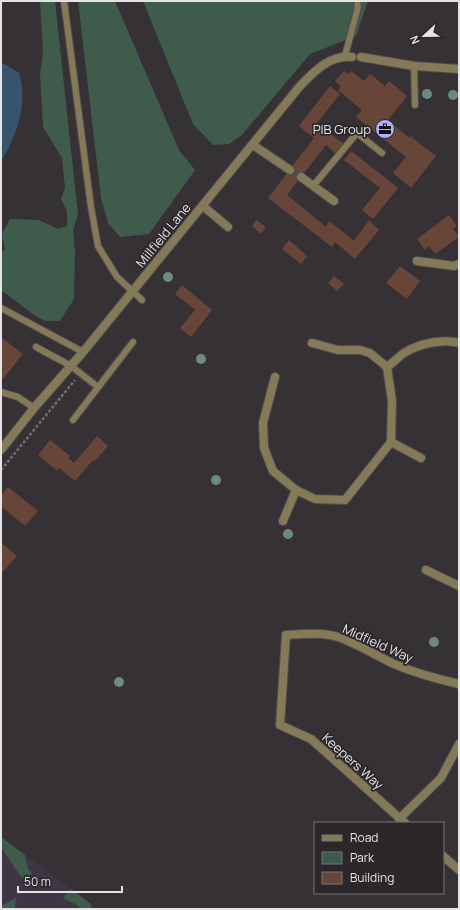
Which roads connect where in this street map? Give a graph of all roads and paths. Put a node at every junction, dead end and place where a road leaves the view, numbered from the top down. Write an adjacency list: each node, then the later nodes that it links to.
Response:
1 (64, 1): 17 (lane)
2 (358, 1): 3 (lane)
3 (354, 57): 4 (street); 7 (street, Millfield Lane)
4 (414, 66): 5 (street); 6 (lane)
5 (459, 69)
6 (415, 105)
7 (253, 145): 9 (street); 13 (street, Millfield Lane)
8 (382, 153): 11 (lane)
9 (290, 170)
10 (301, 177): 11 (street)
11 (313, 186): 12 (street)
12 (334, 201)
13 (203, 206): 14 (street); 17 (street, Millfield Lane)
14 (228, 227)
15 (417, 262): 16 (street)
16 (459, 264)
17 (133, 292): 18 (lane); 24 (street, Millfield Lane)
18 (142, 300)
19 (1, 308): 24 (lane)
20 (133, 342): 28 (lane)
21 (312, 343): 26 (street)
22 (459, 343): 26 (street)
23 (36, 347): 25 (lane)
24 (83, 352): 25 (street, Millfield Lane)
25 (71, 366): 28 (lane); 30 (street, Millfield Lane)
26 (387, 367): 32 (street)
27 (275, 377): 35 (street)
28 (98, 386): 31 (lane)
29 (1, 392): 30 (lane)
30 (34, 408): 33 (street, Millfield Lane)
31 (73, 420)
32 (391, 442): 34 (street); 35 (street)
33 (1, 450)
34 (421, 458)
35 (296, 490): 36 (street)
36 (283, 521)
37 (426, 570): 38 (street)
38 (459, 586)
39 (459, 684): 40 (street, Midfield Way)
40 (280, 725): 42 (street, Keepers Way)
41 (459, 744): 42 (street)
42 (402, 821)
43 (444, 857): 44 (street)
44 (459, 870)

